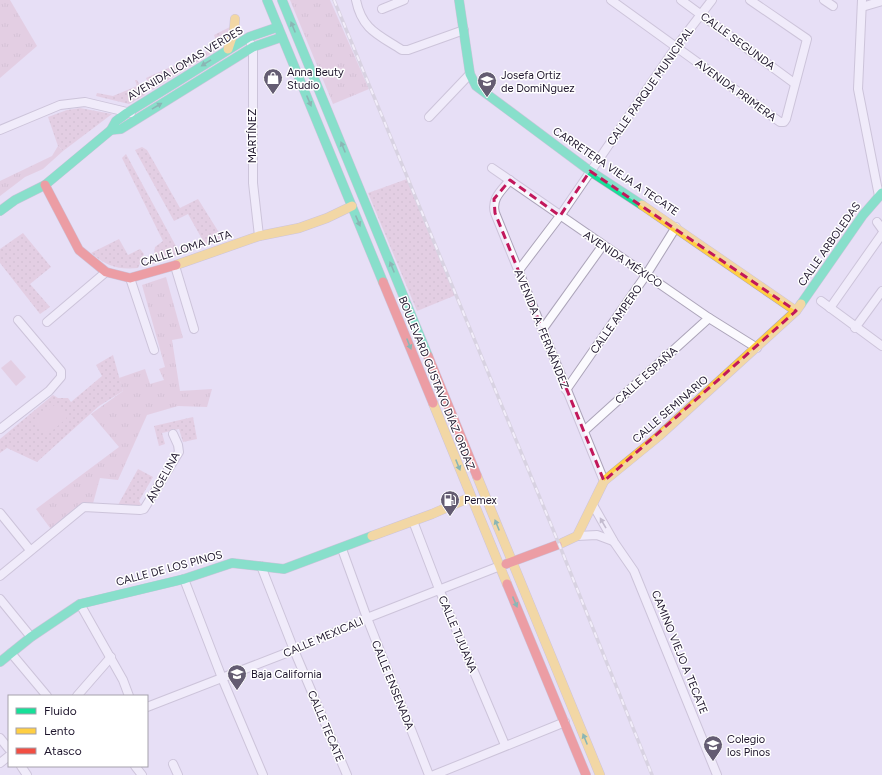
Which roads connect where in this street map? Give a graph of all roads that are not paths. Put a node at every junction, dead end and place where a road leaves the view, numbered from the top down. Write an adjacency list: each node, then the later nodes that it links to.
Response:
1 (267, 0): 17 (street, BOULEVARD GUSTAVO DÍAZ ORDAZ)
2 (282, 0): 52 (street, BOULEVARD GUSTAVO DÍAZ ORDAZ, one-way to 2)
3 (356, 0): 18 (street)
4 (404, 0): 14 (street)
5 (459, 0): 18 (street, CARRETERA VIEJA A TECATE)
6 (611, 0): 22 (street, AVENIDA PRIMERA)
7 (681, 0): 15 (street, CALLE SEGUNDA)
8 (712, 0): 15 (street, CALLE PARQUE MUNICIPAL)
9 (750, 0): 25 (street)
10 (824, 0): 13 (street)
11 (882, 0): 12 (street)
12 (862, 3): 35 (street)
13 (833, 6)
14 (382, 10)
15 (701, 14): 22 (street, CALLE PARQUE MUNICIPAL); 25 (street, CALLE SEGUNDA)
16 (235, 19): 23 (street)
17 (278, 28): 19 (street, AVENIDA LOMAS VERDES); 20 (street, BOULEVARD GUSTAVO DÍAZ ORDAZ)
18 (464, 30): 24 (street, CARRETERA VIEJA A TECATE)
19 (249, 37): 21 (street, MARTÍNEZ); 23 (street, AVENIDA LOMAS VERDES)
20 (282, 37): 21 (street, AVENIDA LOMAS VERDES); 36 (street, BOULEVARD GUSTAVO DÍAZ ORDAZ, one-way to 36)
21 (253, 47): 27 (street, AVENIDA LOMAS VERDES, one-way to 21); 43 (street, MARTÍNEZ)
22 (676, 47): 25 (street, AVENIDA PRIMERA); 32 (street, CALLE PARQUE MUNICIPAL)
23 (228, 49): 26 (street, AVENIDA LOMAS VERDES, one-way to 26)
24 (470, 74): 28 (street); 32 (street, CARRETERA VIEJA A TECATE)
25 (794, 83)
26 (127, 113): 27 (street); 29 (street); 30 (street, AVENIDA LOMAS VERDES)
27 (140, 116): 30 (street, AVENIDA LOMAS VERDES)
28 (429, 116)
29 (0, 130)
30 (111, 130): 34 (street, AVENIDA LOMAS VERDES)
31 (492, 168): 33 (street, AVENIDA MÉXICO)
32 (590, 171): 38 (street, CALLE PARQUE MUNICIPAL); 40 (street, CARRETERA VIEJA A TECATE)
33 (510, 180): 38 (street, AVENIDA MÉXICO); 46 (street, AVENIDA A. FERNÁNDEZ)
34 (44, 185): 37 (street, AVENIDA LOMAS VERDES); 47 (street, CALLE LOMA ALTA)
35 (881, 194): 55 (street, CALLE ARBOLEDAS)
36 (352, 206): 43 (street, CALLE LOMA ALTA); 53 (street, BOULEVARD GUSTAVO DÍAZ ORDAZ, one-way to 53)
37 (0, 210)
38 (560, 216): 44 (street, AVENIDA MÉXICO); 46 (street, CALLE PARQUE MUNICIPAL)
39 (877, 222): 41 (street)
40 (676, 227): 48 (street, CALLE AMPERO); 55 (street, CARRETERA VIEJA A TECATE)
41 (882, 229)
42 (882, 234): 54 (street)
43 (259, 236): 45 (street, CALLE LOMA ALTA)
44 (603, 245): 48 (street, AVENIDA MÉXICO); 61 (street)
45 (175, 266): 49 (street, CALLE LOMA ALTA); 60 (street)
46 (519, 270): 61 (street, AVENIDA A. FERNÁNDEZ)
47 (106, 272): 49 (street, CALLE LOMA ALTA); 58 (street)
48 (646, 275): 56 (street, AVENIDA MÉXICO); 65 (street, CALLE AMPERO)
49 (130, 278): 64 (street)
50 (882, 291): 59 (street)
51 (821, 301): 54 (street)
52 (407, 303): 53 (street); 78 (street, BOULEVARD GUSTAVO DÍAZ ORDAZ, one-way to 52)
53 (394, 308): 70 (street, BOULEVARD GUSTAVO DÍAZ ORDAZ, one-way to 70)
54 (830, 308): 59 (street)
55 (796, 311): 63 (street, CALLE SEMINARIO)
56 (709, 318): 63 (street, AVENIDA MÉXICO); 67 (street, CALLE ESPAÑA)
57 (18, 320): 66 (street)
58 (46, 322)
59 (855, 328): 62 (street)
60 (194, 330)
61 (542, 330): 65 (street, AVENIDA A. FERNÁNDEZ)
62 (882, 346)
63 (757, 348): 69 (street, CALLE SEMINARIO)
64 (154, 350)
65 (566, 390): 67 (street, AVENIDA A. FERNÁNDEZ)
66 (0, 429)
67 (584, 431): 69 (street, AVENIDA A. FERNÁNDEZ)
68 (173, 434): 77 (street, ÁNGELINA)
69 (604, 481): 71 (street, CALLE SEMINARIO)
70 (471, 497): 73 (street, CALLE DE LOS PINOS); 80 (street, BOULEVARD GUSTAVO DÍAZ ORDAZ)
71 (593, 505): 74 (street, CALLE SEMINARIO); 75 (street, CAMINO VIEJO A TECATE, one-way to 71)
72 (0, 513): 77 (street)
73 (413, 521): 76 (street, CALLE DE LOS PINOS); 83 (street, CALLE TIJUANA)
74 (578, 536): 75 (street); 78 (street)
75 (614, 542): 111 (street, CAMINO VIEJO A TECATE)
76 (342, 548): 79 (street, CALLE DE LOS PINOS); 86 (street, CALLE ENSENADA)
77 (30, 550): 81 (street)
78 (512, 561): 80 (street); 110 (street, BOULEVARD GUSTAVO DÍAZ ORDAZ, one-way to 78)
79 (261, 566): 82 (street, CALLE DE LOS PINOS); 88 (street, CALLE TECATE)
80 (500, 566): 83 (street, CALLE MEXICALI); 97 (street, BOULEVARD GUSTAVO DÍAZ ORDAZ, one-way to 97)
81 (0, 576)
82 (184, 579): 85 (street, CALLE DE LOS PINOS); 92 (street)
83 (439, 589): 86 (street, CALLE MEXICALI); 99 (street, CALLE TIJUANA)
84 (0, 599): 87 (street)
85 (80, 604): 87 (street, CALLE DE LOS PINOS); 90 (street)
86 (367, 618): 88 (street, CALLE MEXICALI); 107 (street, CALLE ENSENADA)
87 (31, 637): 89 (street, CALLE DE LOS PINOS)
88 (294, 650): 92 (street, CALLE MEXICALI); 106 (street, CALLE TECATE)
89 (11, 653): 91 (street, CALLE DE LOS PINOS); 93 (street)
90 (111, 657): 94 (street); 95 (street)
91 (0, 662)
92 (222, 678): 96 (street, CALLE MEXICALI); 105 (street)
93 (46, 695)
94 (78, 695)
95 (129, 695)
96 (148, 707)
97 (565, 722): 99 (street); 109 (street, BOULEVARD GUSTAVO DÍAZ ORDAZ)
98 (0, 738): 100 (street)
99 (505, 745): 108 (street)
100 (8, 748)
101 (173, 764): 104 (street)
102 (136, 767): 103 (street)
103 (142, 775)
104 (178, 775)
105 (263, 775)
106 (347, 775)
107 (429, 775)
108 (434, 775)
109 (586, 775)
110 (600, 775)
111 (717, 775)

